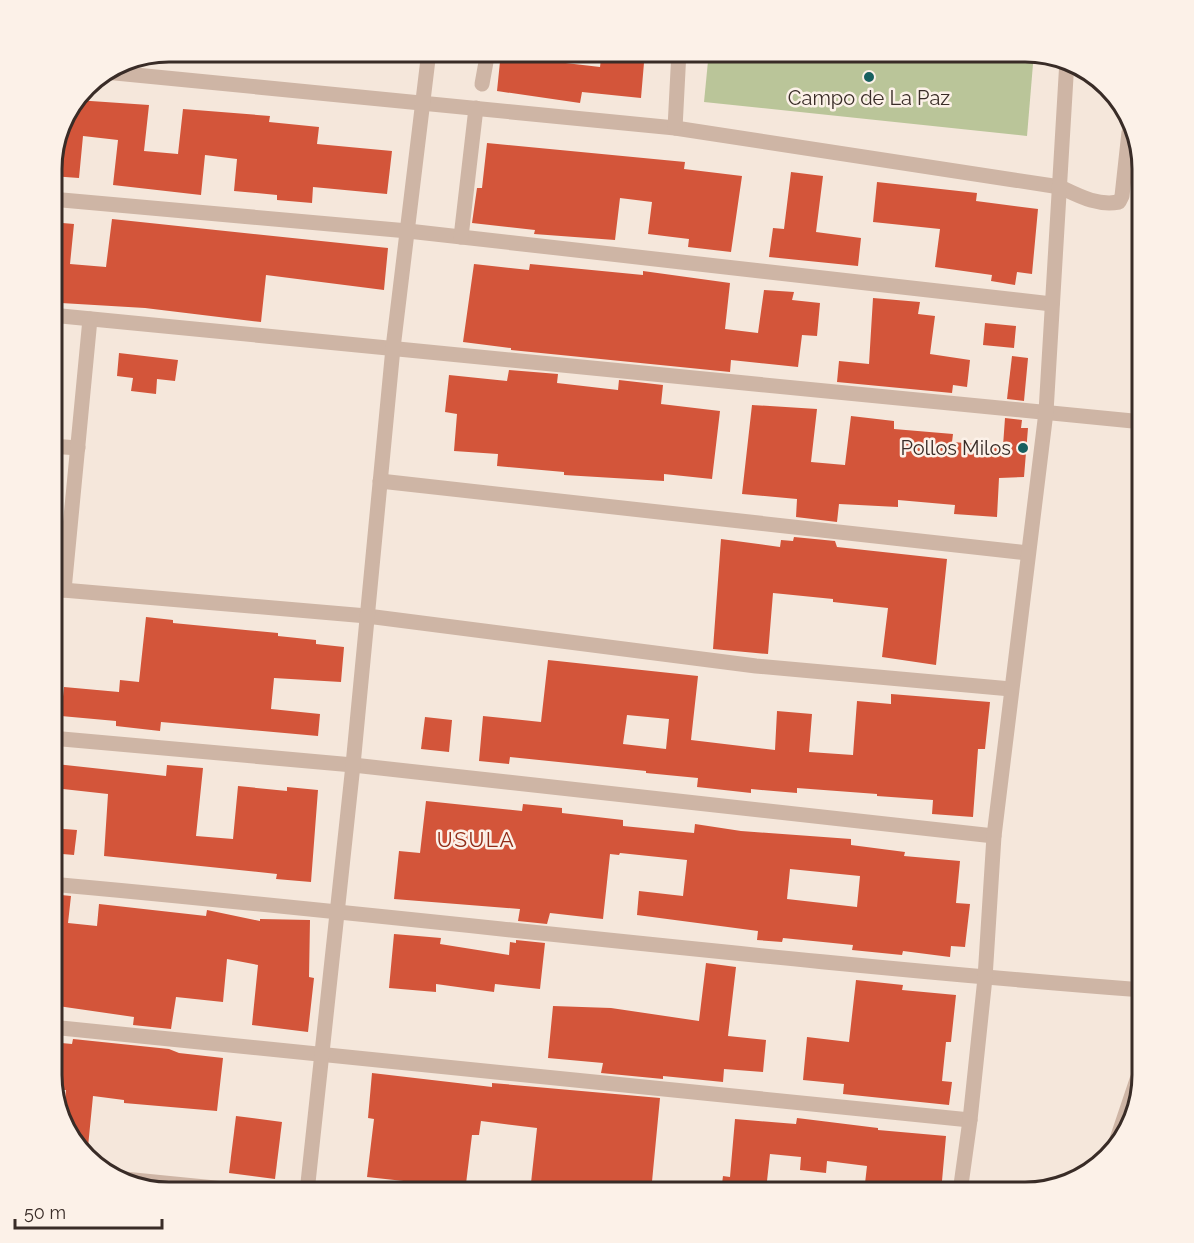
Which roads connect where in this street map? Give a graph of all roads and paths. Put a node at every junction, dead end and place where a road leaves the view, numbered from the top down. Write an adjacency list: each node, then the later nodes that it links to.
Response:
1 (428, 62): 7 (street)
2 (486, 62): 6 (street)
3 (678, 62): 9 (street)
4 (132, 68): 7 (street)
5 (1066, 70): 11 (street)
6 (482, 84)
7 (423, 103): 8 (street); 13 (street)
8 (476, 108): 9 (street); 14 (street)
9 (675, 128): 11 (street)
10 (1128, 138): 11 (street)
11 (1060, 187): 15 (street)
12 (62, 200): 13 (street)
13 (408, 231): 14 (street); 18 (street)
14 (461, 237): 15 (street)
15 (1052, 304): 19 (street)
16 (62, 316): 17 (street)
17 (90, 319): 18 (street); 22 (street)
18 (393, 348): 19 (street); 23 (street)
19 (1046, 412): 20 (street); 24 (street)
20 (1132, 421)
21 (62, 447): 22 (street)
22 (78, 448): 25 (street)
23 (380, 481): 24 (street); 27 (street)
24 (1028, 553): 28 (street)
25 (62, 562)
26 (62, 590): 27 (street)
27 (367, 616): 28 (street); 30 (street)
28 (1011, 689): 31 (street)
29 (62, 739): 30 (street)
30 (353, 765): 31 (street); 33 (street)
31 (994, 836): 34 (street)
32 (62, 885): 33 (street)
33 (338, 910): 34 (street); 37 (street)
34 (985, 978): 35 (street); 38 (street)
35 (1132, 989)
36 (62, 1028): 37 (street)
37 (321, 1053): 38 (street); 39 (street)
38 (970, 1120): 40 (street)
39 (308, 1182)
40 (961, 1182)

